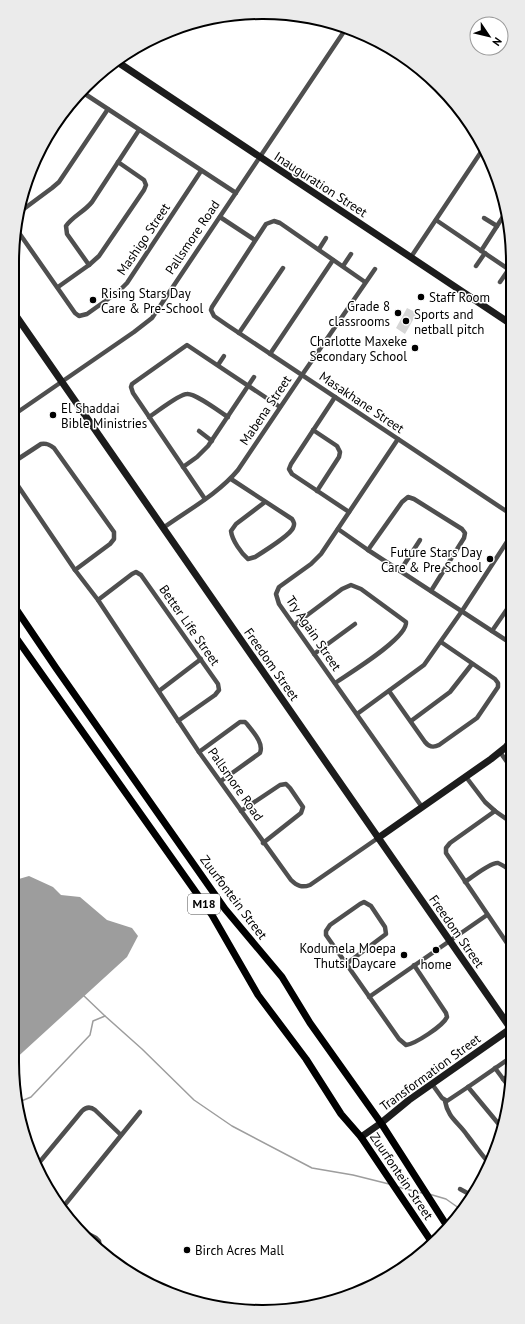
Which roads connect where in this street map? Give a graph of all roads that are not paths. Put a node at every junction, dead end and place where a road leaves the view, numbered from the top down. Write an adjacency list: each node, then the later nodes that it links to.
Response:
1 (343, 33): 7 (street, Pallsmore Road)
2 (121, 64): 7 (street, Inauguration Street)
3 (86, 95): 4 (street)
4 (108, 109): 5 (street); 11 (street)
5 (139, 130): 8 (street); 9 (street)
6 (480, 153): 15 (street)
7 (260, 158): 10 (street, Pallsmore Road); 23 (street, Inauguration Street)
8 (118, 162): 25 (street); 25 (street)
9 (201, 171): 10 (street); 34 (street, Mashigo Street)
10 (236, 194): 12 (street, Pallsmore Road)
11 (26, 207)
12 (220, 217): 19 (street); 43 (street, Pallsmore Road)
13 (484, 218): 16 (street)
14 (502, 218): 16 (street)
15 (436, 220): 21 (street); 23 (street)
16 (496, 226): 21 (street)
17 (21, 235): 34 (street, Mashigo Street)
18 (326, 238): 20 (street)
19 (255, 240): 20 (street, Masakhane Street); 37 (street, Masakhane Street)
20 (319, 249): 24 (street)
21 (483, 252): 27 (street); 28 (street)
22 (351, 254): 26 (street)
23 (411, 257): 35 (street, Inauguration Street)
24 (333, 260): 26 (street); 38 (street)
25 (89, 265): 34 (street)
26 (343, 266): 32 (street)
27 (476, 266)
28 (506, 267)
29 (283, 268): 37 (street)
30 (375, 269): 32 (street, Mabena Street)
31 (506, 275): 33 (street)
32 (365, 282): 41 (street, Mabena Street)
33 (500, 282)
34 (58, 287)
35 (506, 321)
36 (19, 322): 43 (street, Freedom Street)
37 (239, 333): 38 (street, Masakhane Street)
38 (270, 354): 41 (street, Masakhane Street)
39 (224, 356): 40 (street)
40 (218, 365): 44 (street); 48 (street)
41 (302, 375): 45 (street, Masakhane Street); 46 (street, Mabena Street)
42 (254, 377): 44 (street)
43 (61, 382): 47 (street, Pallsmore Road); 63 (street, Freedom Street)
44 (248, 386): 46 (street); 49 (street)
45 (335, 397): 50 (street); 52 (street, Masakhane Street)
46 (280, 407): 56 (street, Mabena Street)
47 (19, 411)
48 (149, 417): 49 (street); 55 (street)
49 (228, 417): 53 (street)
50 (313, 430): 58 (street); 58 (street)
51 (199, 431): 53 (street)
52 (398, 439): 61 (street, Masakhane Street); 62 (street, Try Again Street)
53 (212, 440): 55 (street)
54 (19, 458): 68 (street)
55 (183, 467): 59 (street)
56 (231, 479): 59 (street, Mabena Street); 60 (street)
57 (19, 487): 68 (street, Pallsmore Road)
58 (317, 491): 62 (street)
59 (205, 499): 63 (street, Mabena Street)
60 (266, 502): 60 (street)
61 (506, 511)
62 (349, 512): 64 (street, Try Again Street)
63 (163, 528): 100 (street, Freedom Street)
64 (338, 529): 67 (street); 76 (street, Try Again Street)
65 (420, 540): 69 (street)
66 (506, 543): 72 (street)
67 (368, 550): 69 (street); 70 (street)
68 (75, 570): 71 (street, Pallsmore Road)
69 (400, 571): 70 (street)
70 (431, 591): 72 (street)
71 (98, 600): 82 (street, Better Life Street); 85 (street, Pallsmore Road)
72 (462, 611): 77 (street); 80 (street)
73 (506, 611): 77 (street)
74 (19, 614): 119 (main road, Zuurfontein Street / M18)
75 (355, 624): 81 (street)
76 (294, 625): 81 (street, Try Again Street); 84 (street)
77 (492, 631): 78 (street)
78 (506, 640)
79 (19, 642): 122 (main road, Zuurfontein Street / M18)
80 (441, 642): 83 (street); 86 (street)
81 (314, 654): 84 (street, Try Again Street)
82 (201, 659): 85 (street); 88 (street, Better Life Street)
83 (472, 664): 89 (street); 89 (street)
84 (335, 683): 87 (street, Try Again Street)
85 (159, 691): 88 (street, Pallsmore Road)
86 (389, 691): 87 (street); 89 (street)
87 (357, 714): 96 (street, Try Again Street)
88 (178, 720): 91 (street, Pallsmore Road)
89 (411, 721)
90 (506, 746): 92 (street, Pallsmore Road)
91 (199, 752): 95 (street, Pallsmore Road); 95 (street)
92 (500, 752): 93 (street); 94 (street, Pallsmore Road)
93 (506, 760)
94 (466, 777): 96 (street, Pallsmore Road); 98 (street)
95 (220, 781): 97 (street, Pallsmore Road)
96 (422, 807): 100 (street, Pallsmore Road)
97 (241, 811): 101 (street, Pallsmore Road); 101 (street)
98 (495, 811): 99 (street); 103 (street)
99 (506, 819)
100 (378, 838): 101 (street, Pallsmore Road); 105 (street, Freedom Street)
101 (263, 842)
102 (506, 868): 103 (street)
103 (465, 882): 104 (street)
104 (488, 915): 105 (street); 106 (street)
105 (449, 941): 108 (street); 110 (street, Freedom Street)
106 (506, 942)
107 (346, 964): 107 (street); 109 (street)
108 (414, 965): 109 (street); 109 (street)
109 (369, 997)
110 (506, 1021)
111 (506, 1033): 115 (street, Transformation Street)
112 (506, 1061): 113 (street)
113 (495, 1068): 114 (street); 116 (street)
114 (504, 1079)
115 (432, 1084): 117 (street); 119 (street, Transformation Street)
116 (468, 1087): 117 (street); 120 (street)
117 (445, 1101): 123 (street)
118 (140, 1112): 121 (street)
119 (381, 1123): 122 (street, Transformation Street); 128 (main road, Zuurfontein Street / M18)
120 (498, 1124)
121 (120, 1135): 124 (street); 127 (street)
122 (361, 1137): 130 (main road, Zuurfontein Street / M18)
123 (485, 1159)
124 (41, 1161)
125 (460, 1189): 126 (street)
126 (467, 1193)
127 (65, 1204)
128 (446, 1223)
129 (92, 1236): 131 (street)
130 (430, 1239)
131 (99, 1242)

